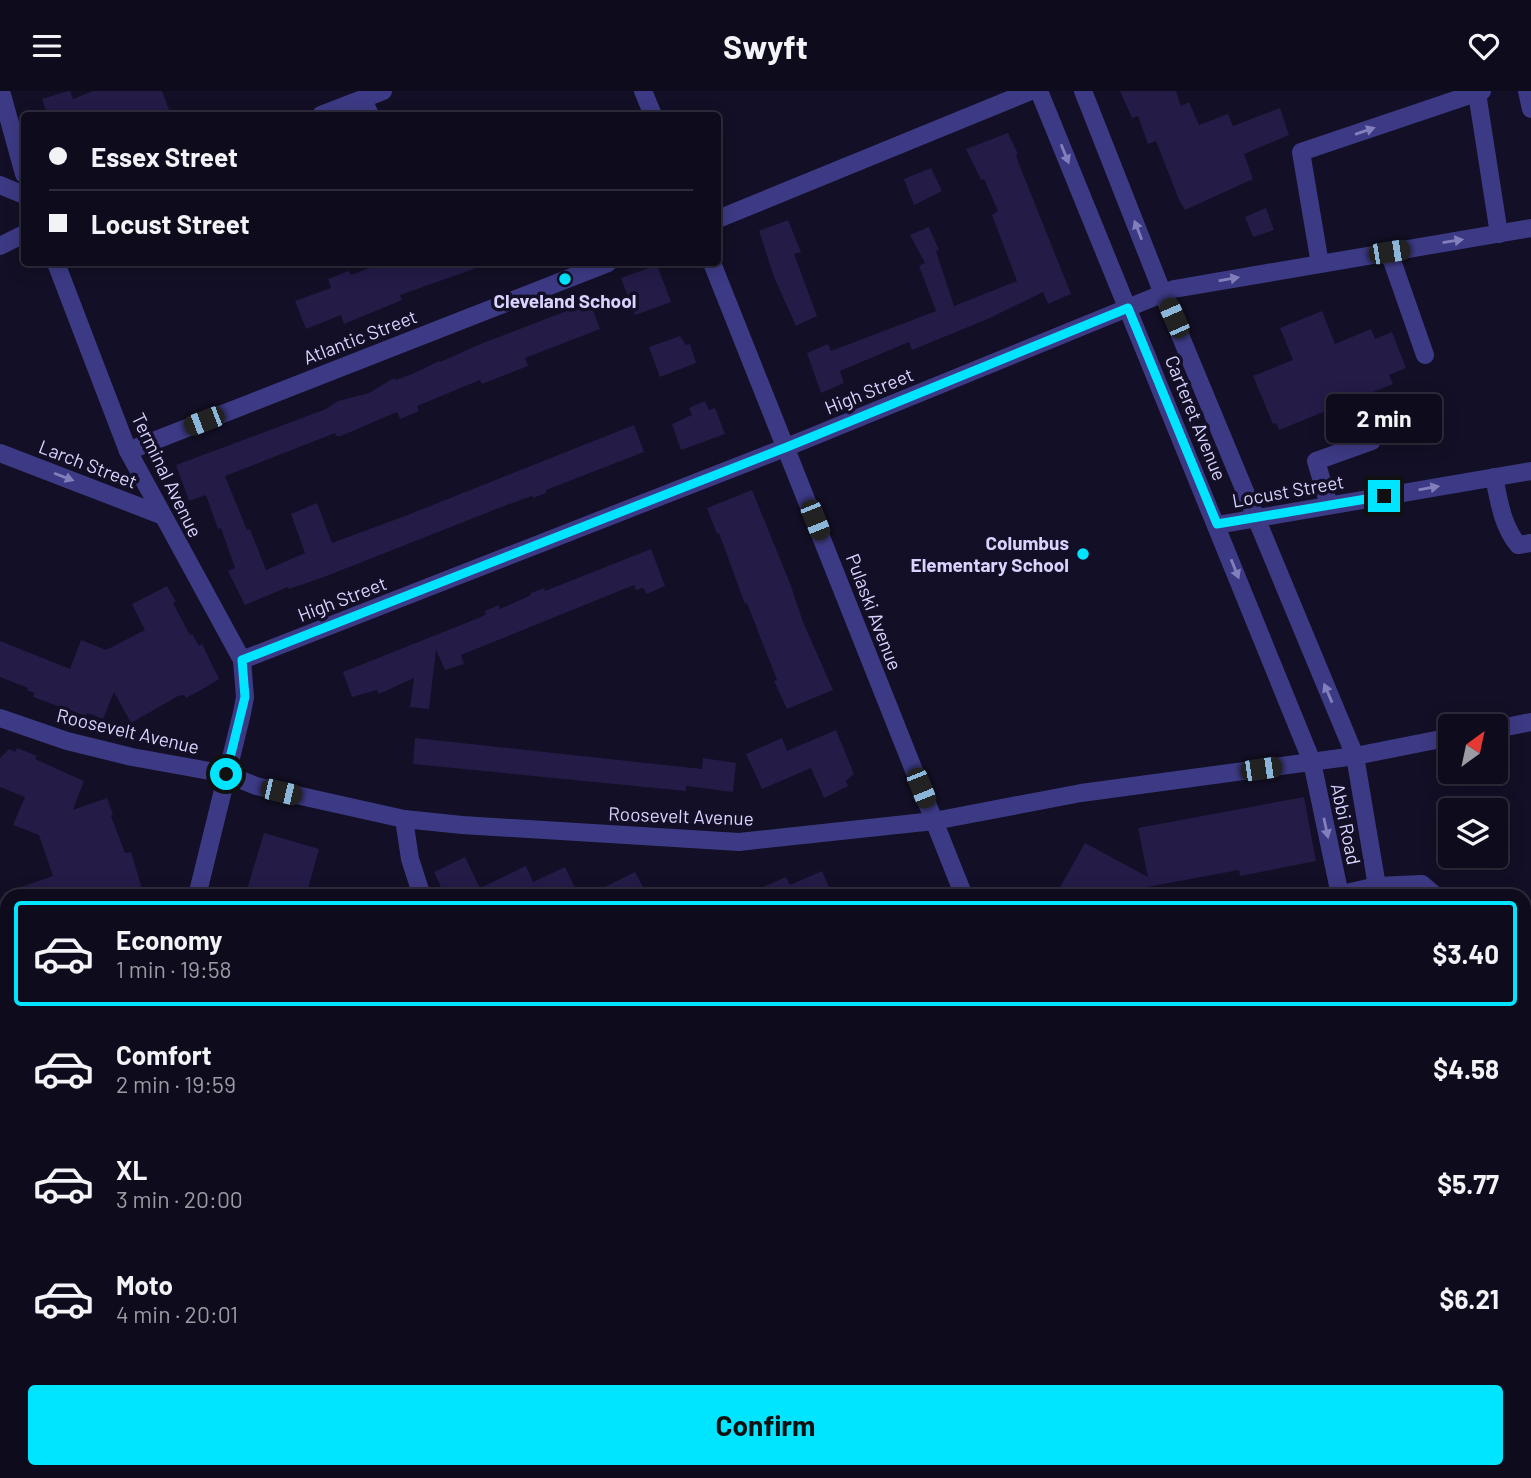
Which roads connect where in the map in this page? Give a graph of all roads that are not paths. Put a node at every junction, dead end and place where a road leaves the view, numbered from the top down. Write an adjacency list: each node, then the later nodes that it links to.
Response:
1 (1, 91): 13 (street)
2 (383, 91): 9 (street)
3 (643, 91): 12 (street)
4 (1031, 91): 16 (street)
5 (1039, 91): 27 (street, Carteret Avenue, one-way to 27)
6 (1083, 91): 26 (street, Carteret Avenue, one-way to 6)
7 (1527, 91): 10 (street)
8 (1479, 92): 18 (street); 22 (street, one-way to 8)
9 (366, 107): 11 (street)
10 (1531, 109)
11 (338, 112)
12 (652, 112)
13 (21, 163)
14 (0, 185): 15 (street)
15 (21, 194)
16 (721, 218)
17 (1531, 228): 18 (street, High Street)
18 (1499, 234): 21 (street, High Street, one-way to 18)
19 (21, 236): 20 (street)
20 (0, 246)
21 (1389, 252): 22 (street, High Street); 28 (street)
22 (1320, 264): 26 (street, High Street, one-way to 22)
23 (57, 266): 31 (street, Terminal Avenue)
24 (600, 266): 31 (street, Atlantic Street)
25 (713, 266): 30 (street, Pulaski Avenue)
26 (1163, 294): 27 (street, High Street); 37 (street, Carteret Avenue)
27 (1128, 308): 30 (street, High Street); 38 (street, Carteret Avenue)
28 (1425, 355)
29 (1371, 441): 35 (street)
30 (787, 447): 40 (street, High Street); 49 (street, Pulaski Avenue)
31 (128, 451): 36 (street, Terminal Avenue)
32 (0, 453): 36 (street, Larch Street, one-way to 36)
33 (1531, 471): 34 (street, Locust Street)
34 (1494, 477): 35 (street, Locust Street, one-way to 34); 39 (street)
35 (1329, 505): 37 (street, Locust Street)
36 (161, 515): 40 (street, Terminal Avenue)
37 (1256, 518): 38 (street, Locust Street); 45 (street, Carteret Avenue, one-way to 37)
38 (1217, 524): 46 (street, Carteret Avenue, one-way to 46)
39 (1531, 543)
40 (242, 660): 47 (street)
41 (0, 718): 47 (street, Roosevelt Avenue)
42 (1531, 722): 43 (street)
43 (1508, 727)
44 (1438, 740): 45 (street, Roosevelt Avenue)
45 (1355, 756): 46 (street, Roosevelt Avenue); 50 (street, Abbi Road)
46 (1312, 762): 49 (street, Roosevelt Avenue); 54 (street, Abbi Road, one-way to 54)
47 (226, 774): 48 (street, Roosevelt Avenue); 51 (street)
48 (404, 820): 49 (street, Roosevelt Avenue); 52 (street)
49 (934, 821): 53 (street, Pulaski Avenue)
50 (1377, 886): 55 (street, Abbi Road); 56 (street, Abbi Road)
51 (199, 889)
52 (420, 889)
53 (961, 889)
54 (1335, 889)
55 (1363, 889)
56 (1428, 889)

